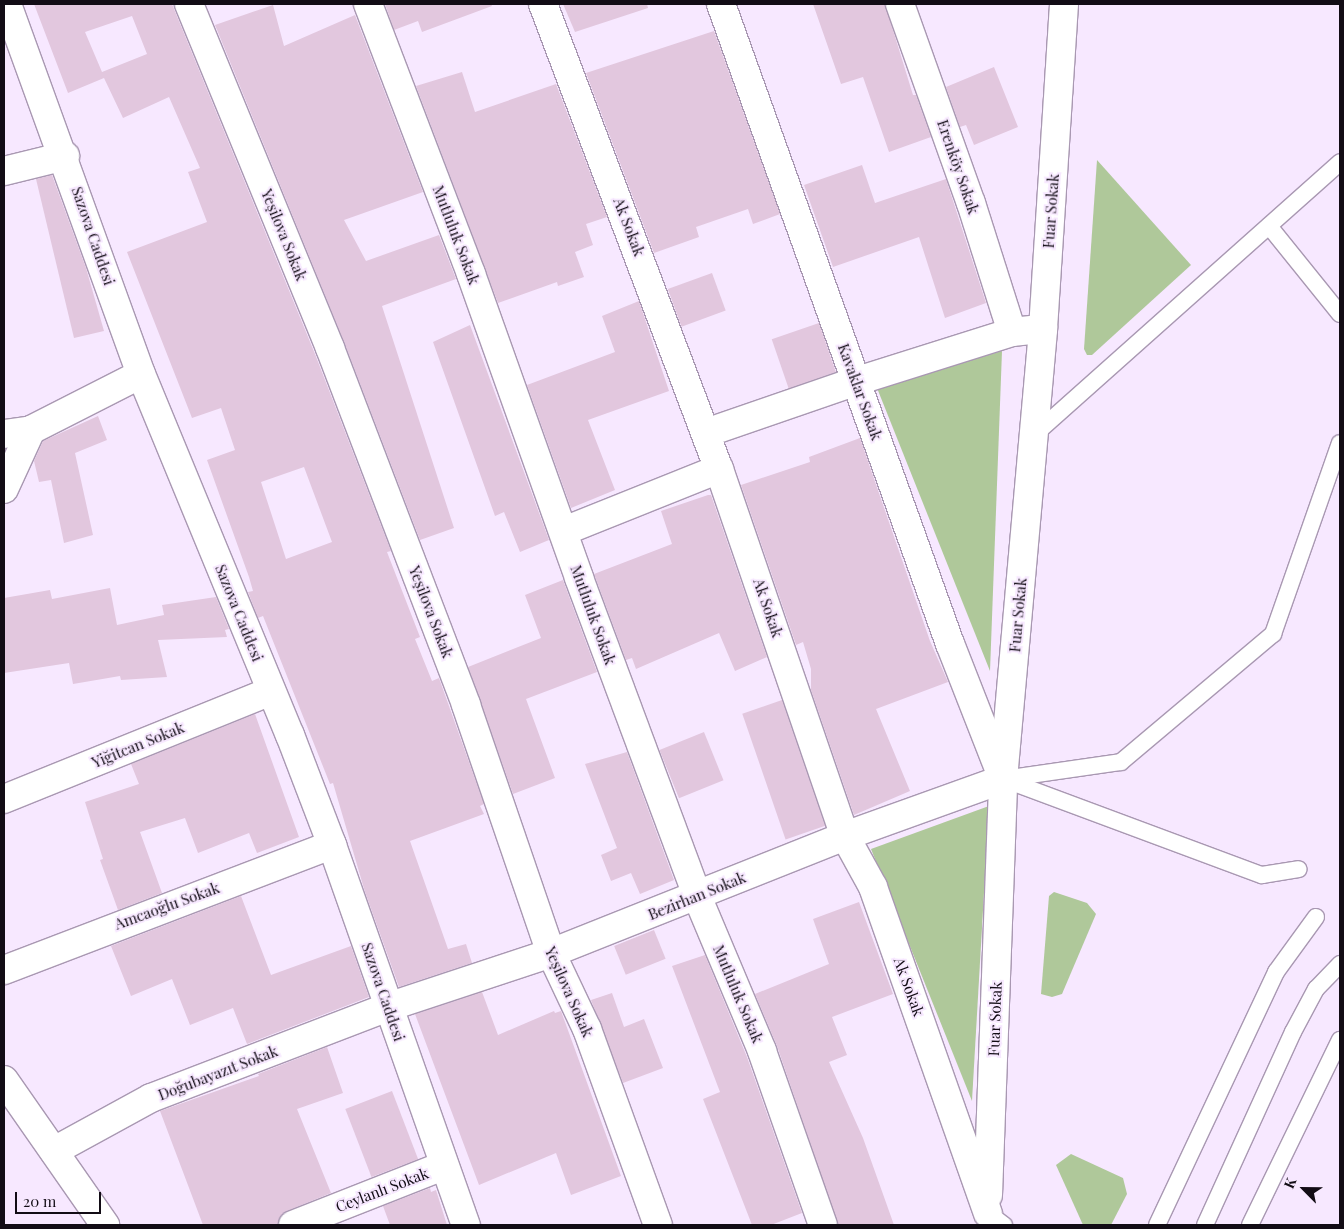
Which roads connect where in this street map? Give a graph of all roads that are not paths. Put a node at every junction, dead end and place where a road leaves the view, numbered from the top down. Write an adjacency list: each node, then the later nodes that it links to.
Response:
1 (7, 4): 8 (street, Sazova Caddesi)
2 (189, 4): 33 (street, Yeşilova Sokak)
3 (368, 4): 24 (street, Mutluluk Sokak)
4 (544, 4): 18 (street, Ak Sokak)
5 (721, 4): 16 (street, Kavaklar Sokak)
6 (900, 4): 14 (street, Erenköy Sokak)
7 (1064, 4): 13 (street, Fuar Sokak)
8 (65, 156): 10 (street); 15 (street, Sazova Caddesi)
9 (1340, 162): 11 (lane)
10 (4, 171)
11 (1269, 226): 12 (lane); 20 (lane)
12 (1340, 314)
13 (1043, 329): 14 (street); 20 (street, Fuar Sokak)
14 (1012, 332): 16 (street)
15 (141, 374): 17 (street); 25 (street, Sazova Caddesi)
16 (856, 381): 18 (street); 26 (street, Kavaklar Sokak)
17 (32, 430): 19 (street); 23 (street)
18 (706, 433): 22 (street, Ak Sokak)
19 (4, 434)
20 (1034, 435): 26 (street, Fuar Sokak)
21 (1340, 443): 26 (lane)
22 (720, 469): 24 (street); 28 (street, Ak Sokak)
23 (4, 489)
24 (564, 531): 31 (street, Mutluluk Sokak)
25 (271, 691): 27 (street, Yiğitcan Sokak); 29 (street, Sazova Caddesi)
26 (1003, 779): 28 (street, Bezirhan Sokak); 30 (lane); 41 (street, Fuar Sokak)
27 (4, 799)
28 (845, 836): 31 (street, Bezirhan Sokak); 41 (street, Ak Sokak)
29 (332, 845): 35 (street, Amcaoğlu Sokak); 36 (street, Sazova Caddesi)
30 (1298, 869)
31 (697, 896): 33 (street, Bezirhan Sokak); 46 (street, Mutluluk Sokak)
32 (1316, 917): 47 (lane)
33 (551, 953): 36 (street, Bezirhan Sokak); 45 (street, Yeşilova Sokak)
34 (1340, 964): 48 (lane)
35 (4, 970)
36 (388, 1007): 39 (street, Doğubayazıt Sokak); 40 (street, Sazova Caddesi)
37 (1340, 1040): 49 (lane)
38 (4, 1080): 39 (street)
39 (54, 1151): 42 (street)
40 (443, 1166): 43 (street, Ceylanlı Sokak); 44 (street, Sazova Caddesi)
41 (991, 1221)
42 (105, 1225)
43 (293, 1225)
44 (466, 1225)
45 (658, 1225)
46 (823, 1225)
47 (1157, 1225)
48 (1205, 1225)
49 (1250, 1225)

